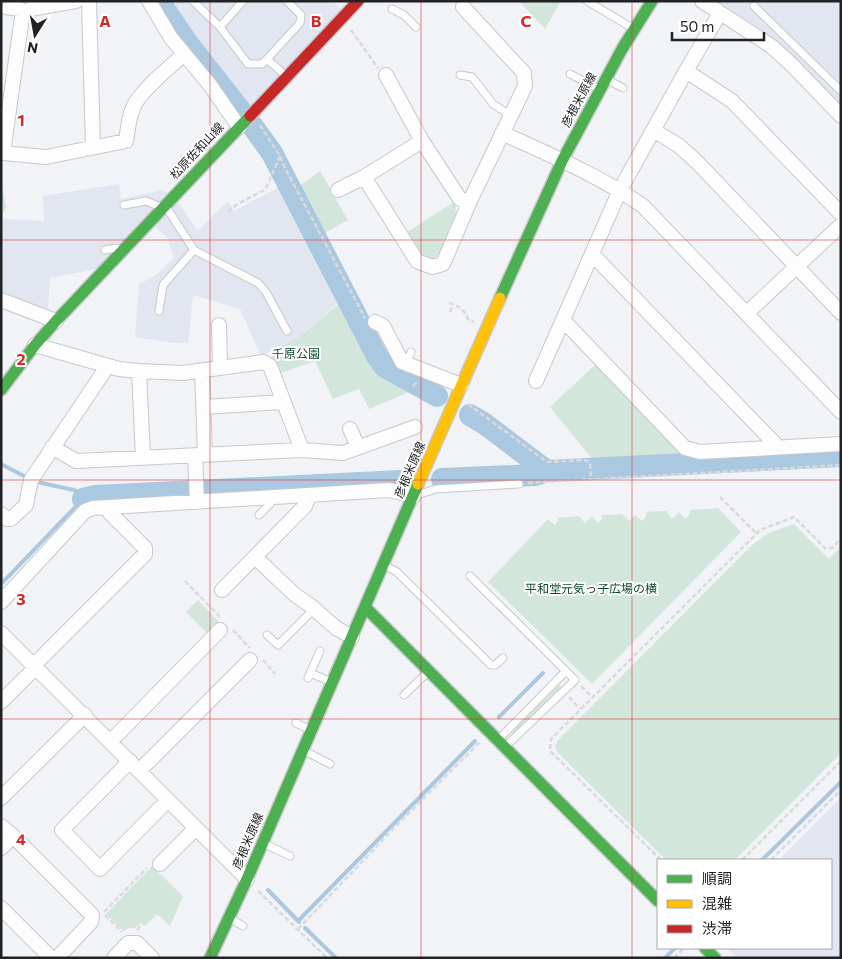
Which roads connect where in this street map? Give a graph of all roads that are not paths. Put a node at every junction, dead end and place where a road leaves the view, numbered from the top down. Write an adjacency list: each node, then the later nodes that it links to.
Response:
1 (76, 1): 16 (street)
2 (89, 1): 37 (street)
3 (149, 1): 20 (street)
4 (193, 1): 17 (lane)
5 (243, 1): 17 (lane)
6 (287, 1): 21 (lane)
7 (358, 1): 26 (main road, 松原佐和山線)
8 (587, 1): 19 (lane)
9 (652, 1): 19 (main road, 彦根米原線)
10 (702, 1): 15 (street)
11 (1, 2): 16 (street)
12 (754, 6): 30 (lane)
13 (463, 7): 31 (street)
14 (392, 10): 18 (lane)
15 (720, 13): 22 (street); 32 (street)
16 (25, 14): 37 (street)
17 (220, 27): 21 (lane)
18 (416, 27)
19 (634, 30): 27 (main road, 彦根米原線)
20 (184, 54): 33 (street); 37 (street)
21 (267, 59): 26 (lane)
22 (686, 71): 34 (street); 45 (street)
23 (570, 74): 29 (lane)
24 (386, 75): 36 (street)
25 (460, 75): 31 (lane)
26 (287, 77): 33 (main road, 松原佐和山線)
27 (606, 79): 28 (lane); 29 (main road, 彦根米原線)
28 (623, 88)
29 (600, 89): 38 (main road, 彦根米原線)
30 (841, 91)
31 (510, 115): 35 (street)
32 (841, 116)
33 (239, 127): 44 (main road, 松原佐和山線)
34 (653, 130): 41 (street); 51 (street)
35 (502, 133): 38 (street); 42 (street)
36 (422, 142): 39 (street); 42 (street)
37 (93, 147)
38 (562, 161): 41 (street); 67 (main road, 彦根米原線)
39 (364, 177): 40 (street); 42 (street)
40 (338, 190)
41 (620, 190): 50 (street); 54 (street)
42 (469, 203)
43 (124, 206): 44 (lane)
44 (163, 208): 48 (lane); 49 (main road, 松原佐和山線)
45 (841, 214)
46 (841, 225): 51 (street)
47 (105, 250): 49 (lane)
48 (194, 250): 53 (lane); 60 (lane)
49 (121, 252): 57 (main road, 松原佐和山線)
50 (592, 254): 56 (street); 77 (street)
51 (796, 267): 54 (street); 55 (street)
52 (1, 300): 57 (street)
53 (158, 311)
54 (747, 313): 71 (street)
55 (841, 313)
56 (563, 320): 66 (street); 77 (street)
57 (56, 321): 61 (main road, 松原佐和山線)
58 (376, 322): 67 (street)
59 (219, 325): 63 (street)
60 (287, 331)
61 (35, 345): 62 (street); 68 (main road, 松原佐和山線)
62 (105, 366): 64 (street); 75 (street)
63 (220, 368): 65 (street); 69 (street)
64 (139, 371): 65 (street); 80 (street)
65 (202, 371): 70 (street)
66 (536, 381)
67 (461, 385): 84 (main road, 彦根米原線)
68 (1, 390)
69 (283, 402): 70 (street); 78 (street)
70 (204, 407): 79 (street)
71 (841, 412)
72 (415, 427): 76 (street)
73 (350, 429): 76 (street)
74 (841, 444): 77 (street)
75 (52, 447): 80 (street); 87 (street)
76 (358, 447): 78 (street)
77 (778, 447)
78 (302, 450): 79 (street)
79 (200, 454): 80 (street); 82 (street)
80 (143, 457)
81 (520, 484): 84 (lane)
82 (196, 495): 85 (street); 86 (street)
83 (309, 496): 84 (street); 85 (street); 89 (street)
84 (414, 496): 90 (main road, 彦根米原線)
85 (270, 498): 88 (lane)
86 (109, 507): 93 (street); 103 (street)
87 (1, 514)
88 (259, 515)
89 (255, 557): 92 (street); 95 (street)
90 (384, 564): 94 (main road, 彦根米原線); 101 (lane)
91 (470, 576): 105 (lane)
92 (225, 593)
93 (1, 602)
94 (365, 607): 99 (main road, 彦根米原線); 104 (main road)
95 (314, 609): 98 (lane); 99 (street)
96 (220, 630): 112 (street)
97 (1, 632): 103 (street)
98 (267, 635)
99 (352, 637): 106 (main road, 彦根米原線)
100 (320, 651): 106 (lane)
101 (503, 658)
102 (250, 660): 116 (street)
103 (35, 666): 108 (street); 109 (street)
104 (429, 671): 107 (lane); 113 (main road)
105 (566, 671): 113 (lane); 113 (lane)
106 (332, 682): 111 (main road, 彦根米原線)
107 (404, 695)
108 (1, 702)
109 (84, 715): 112 (street); 117 (street)
110 (296, 723): 111 (lane)
111 (311, 730): 114 (main road, 彦根米原線)
112 (111, 741): 116 (street)
113 (501, 744): 127 (main road)
114 (303, 750): 115 (lane); 122 (main road, 彦根米原線)
115 (330, 764)
116 (135, 765): 118 (street); 118 (street)
117 (1, 798)
118 (168, 800): 120 (street)
119 (1, 826): 121 (street)
120 (195, 829): 125 (street); 126 (street)
121 (13, 836): 123 (street); 133 (street)
122 (262, 843): 124 (lane); 126 (main road, 彦根米原線)
123 (1, 848)
124 (290, 856)
125 (160, 864)
126 (247, 879): 129 (main road, 彦根米原線)
127 (657, 900)
128 (1, 908): 132 (street)
129 (229, 918): 130 (lane); 136 (main road, 彦根米原線)
130 (243, 926)
131 (706, 949): 137 (main road)
132 (51, 958)
133 (57, 958)
134 (114, 958): 135 (street)
135 (152, 958)
136 (210, 958)
137 (715, 958)

